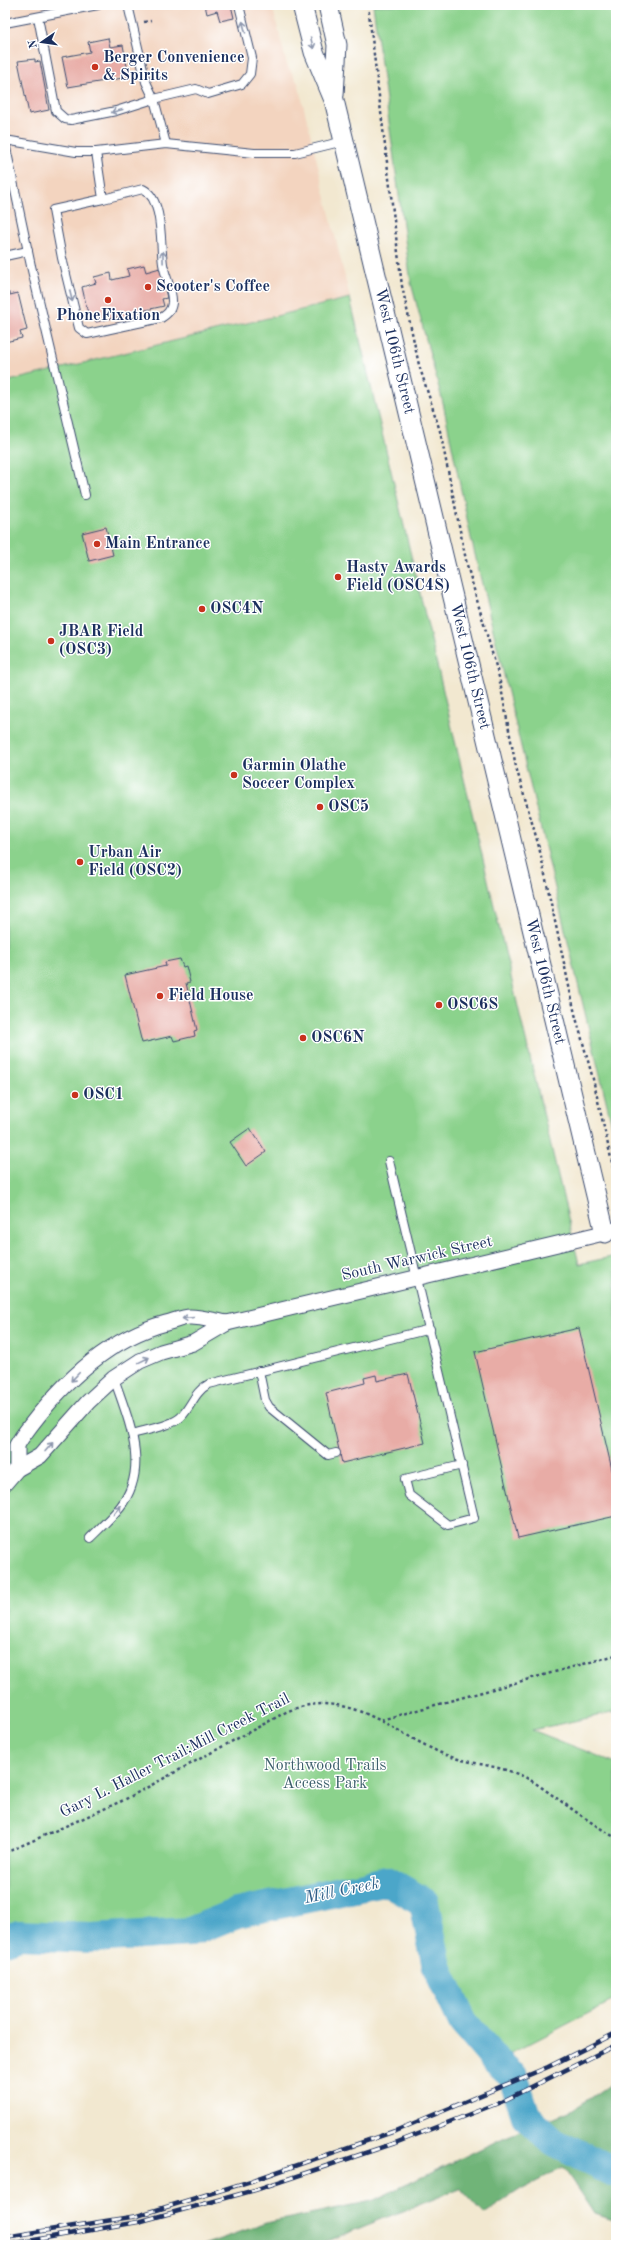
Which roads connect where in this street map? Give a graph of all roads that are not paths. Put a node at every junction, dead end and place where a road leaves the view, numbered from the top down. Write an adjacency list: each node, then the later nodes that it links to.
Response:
1 (98, 5): 6 (lane)
2 (128, 5): 8 (lane)
3 (239, 5): 8 (lane, one-way to 3)
4 (302, 5): 9 (street, West 106th Street, one-way to 9)
5 (328, 5): 9 (street, West 106th Street)
6 (38, 17): 7 (lane); 8 (lane, one-way to 6)
7 (5, 23)
8 (154, 99): 13 (lane)
9 (334, 100): 11 (street, West 106th Street)
10 (5, 140): 14 (lane)
11 (344, 141): 13 (lane); 20 (street, West 106th Street)
12 (5, 143): 16 (lane)
13 (166, 144): 14 (lane)
14 (96, 152): 15 (lane)
15 (103, 199): 15 (lane, one-way to 15)
16 (28, 251): 17 (lane); 18 (lane)
17 (5, 256)
18 (85, 495)
19 (389, 1161): 21 (lane)
20 (611, 1232): 21 (street, South Warwick Street)
21 (416, 1277): 22 (street, South Warwick Street); 23 (lane)
22 (227, 1323): 25 (street, South Warwick Street, one-way to 22); 29 (street, South Warwick Street, one-way to 29)
23 (430, 1329): 24 (lane); 28 (lane)
24 (259, 1372): 26 (lane); 27 (lane)
25 (114, 1378): 26 (lane); 29 (street, South Warwick Street, one-way to 25)
26 (132, 1434): 31 (lane, one-way to 26)
27 (336, 1453)
28 (462, 1465): 28 (lane)
29 (17, 1469): 30 (street)
30 (5, 1483)
31 (90, 1538)

